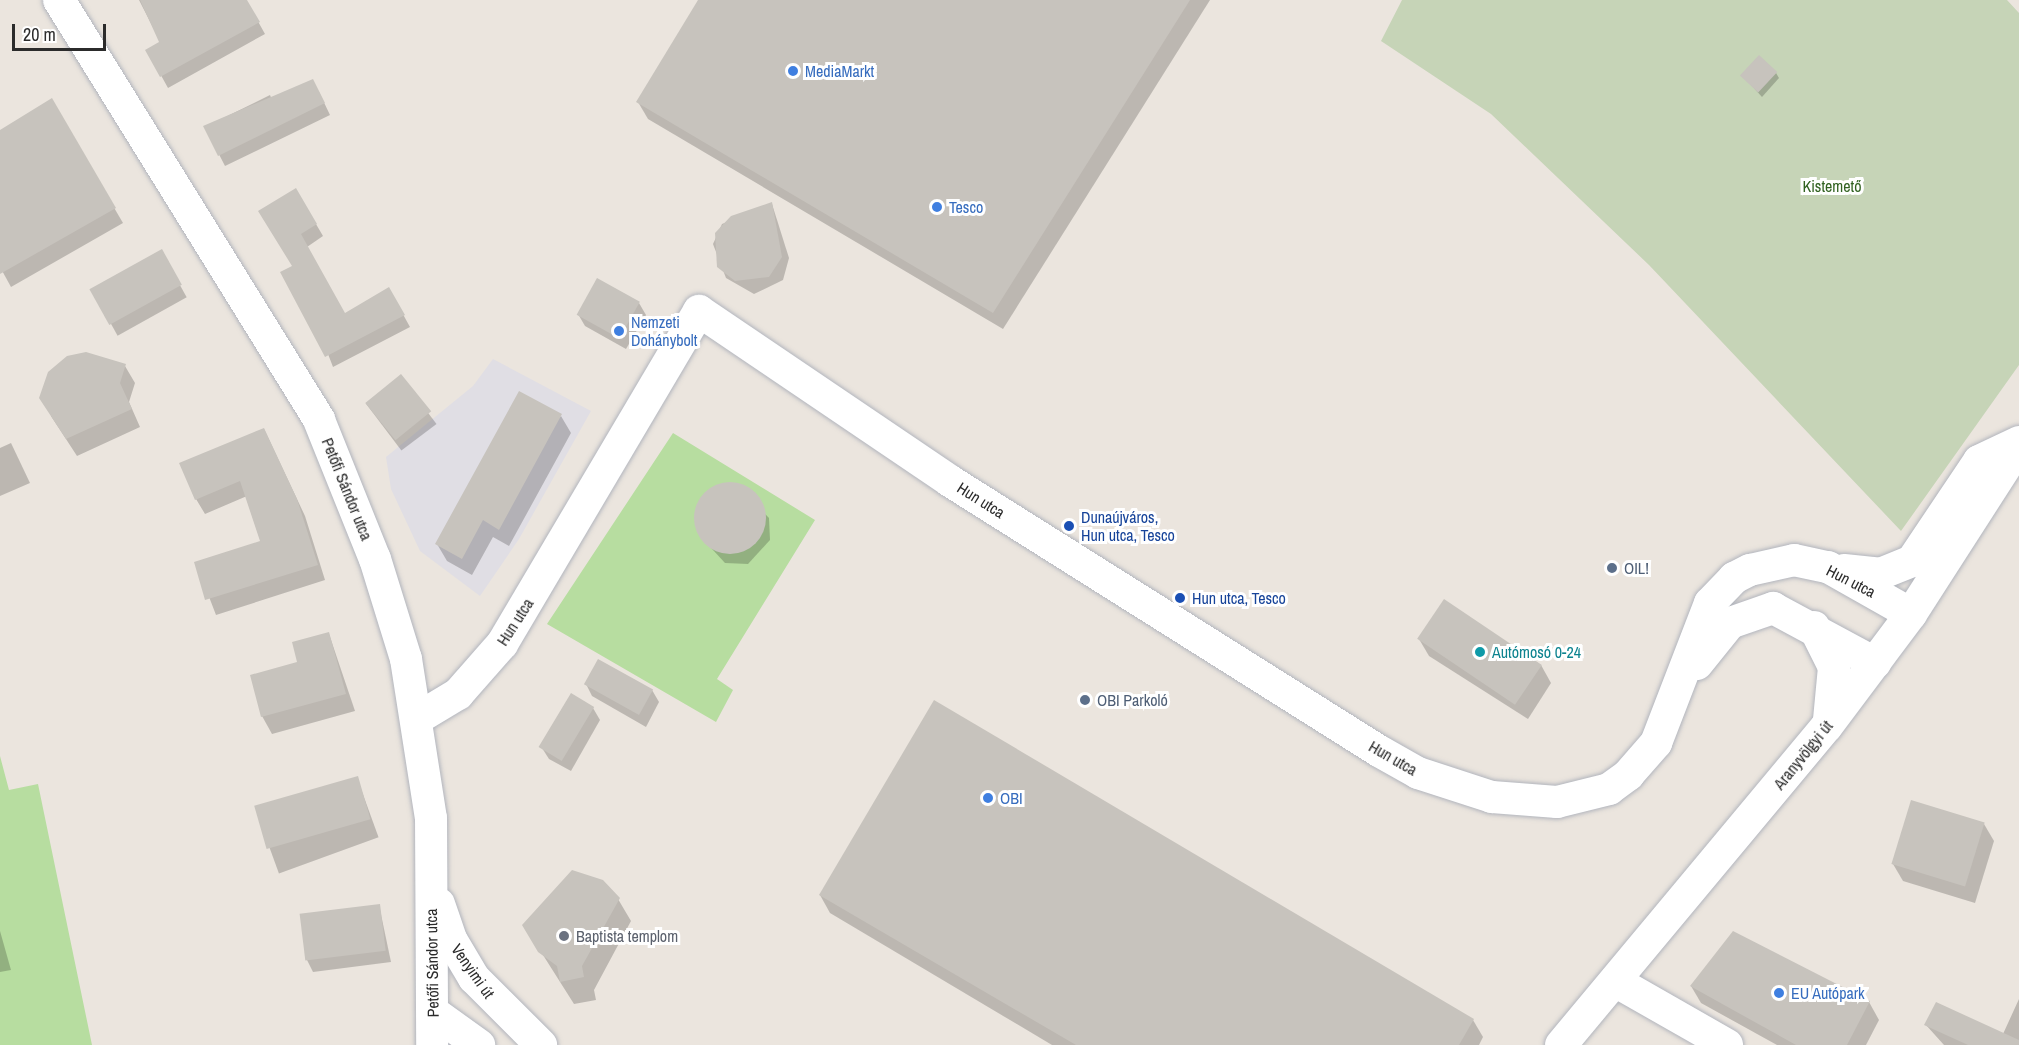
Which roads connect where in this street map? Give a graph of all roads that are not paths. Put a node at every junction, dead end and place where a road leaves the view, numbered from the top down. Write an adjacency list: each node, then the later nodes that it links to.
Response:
1 (59, 0): 8 (street, Petőfi Sándor utca)
2 (2019, 444): 3 (street, Aranyvölgyi út); 4 (street, Aranyvölgyi út)
3 (1828, 567): 4 (street, Hun utca); 7 (street, Hun utca)
4 (1911, 614): 6 (street, Aranyvölgyi út)
5 (1814, 627): 6 (street, Hun utca); 7 (street, Hun utca); 9 (street)
6 (1875, 663): 9 (street, Aranyvölgyi út)
7 (1682, 687): 8 (street, Hun utca)
8 (418, 718): 10 (street, Petőfi Sándor utca)
9 (1827, 726): 11 (street, Aranyvölgyi út)
10 (430, 881): 12 (street, Petőfi Sándor utca); 15 (street, Venyimi út)
11 (1615, 981): 16 (street, Aranyvölgyi út); 17 (street)
12 (432, 1012): 13 (street, Petőfi Sándor utca); 14 (street)
13 (432, 1045)
14 (479, 1045)
15 (541, 1045)
16 (1562, 1045)
17 (1727, 1045)

